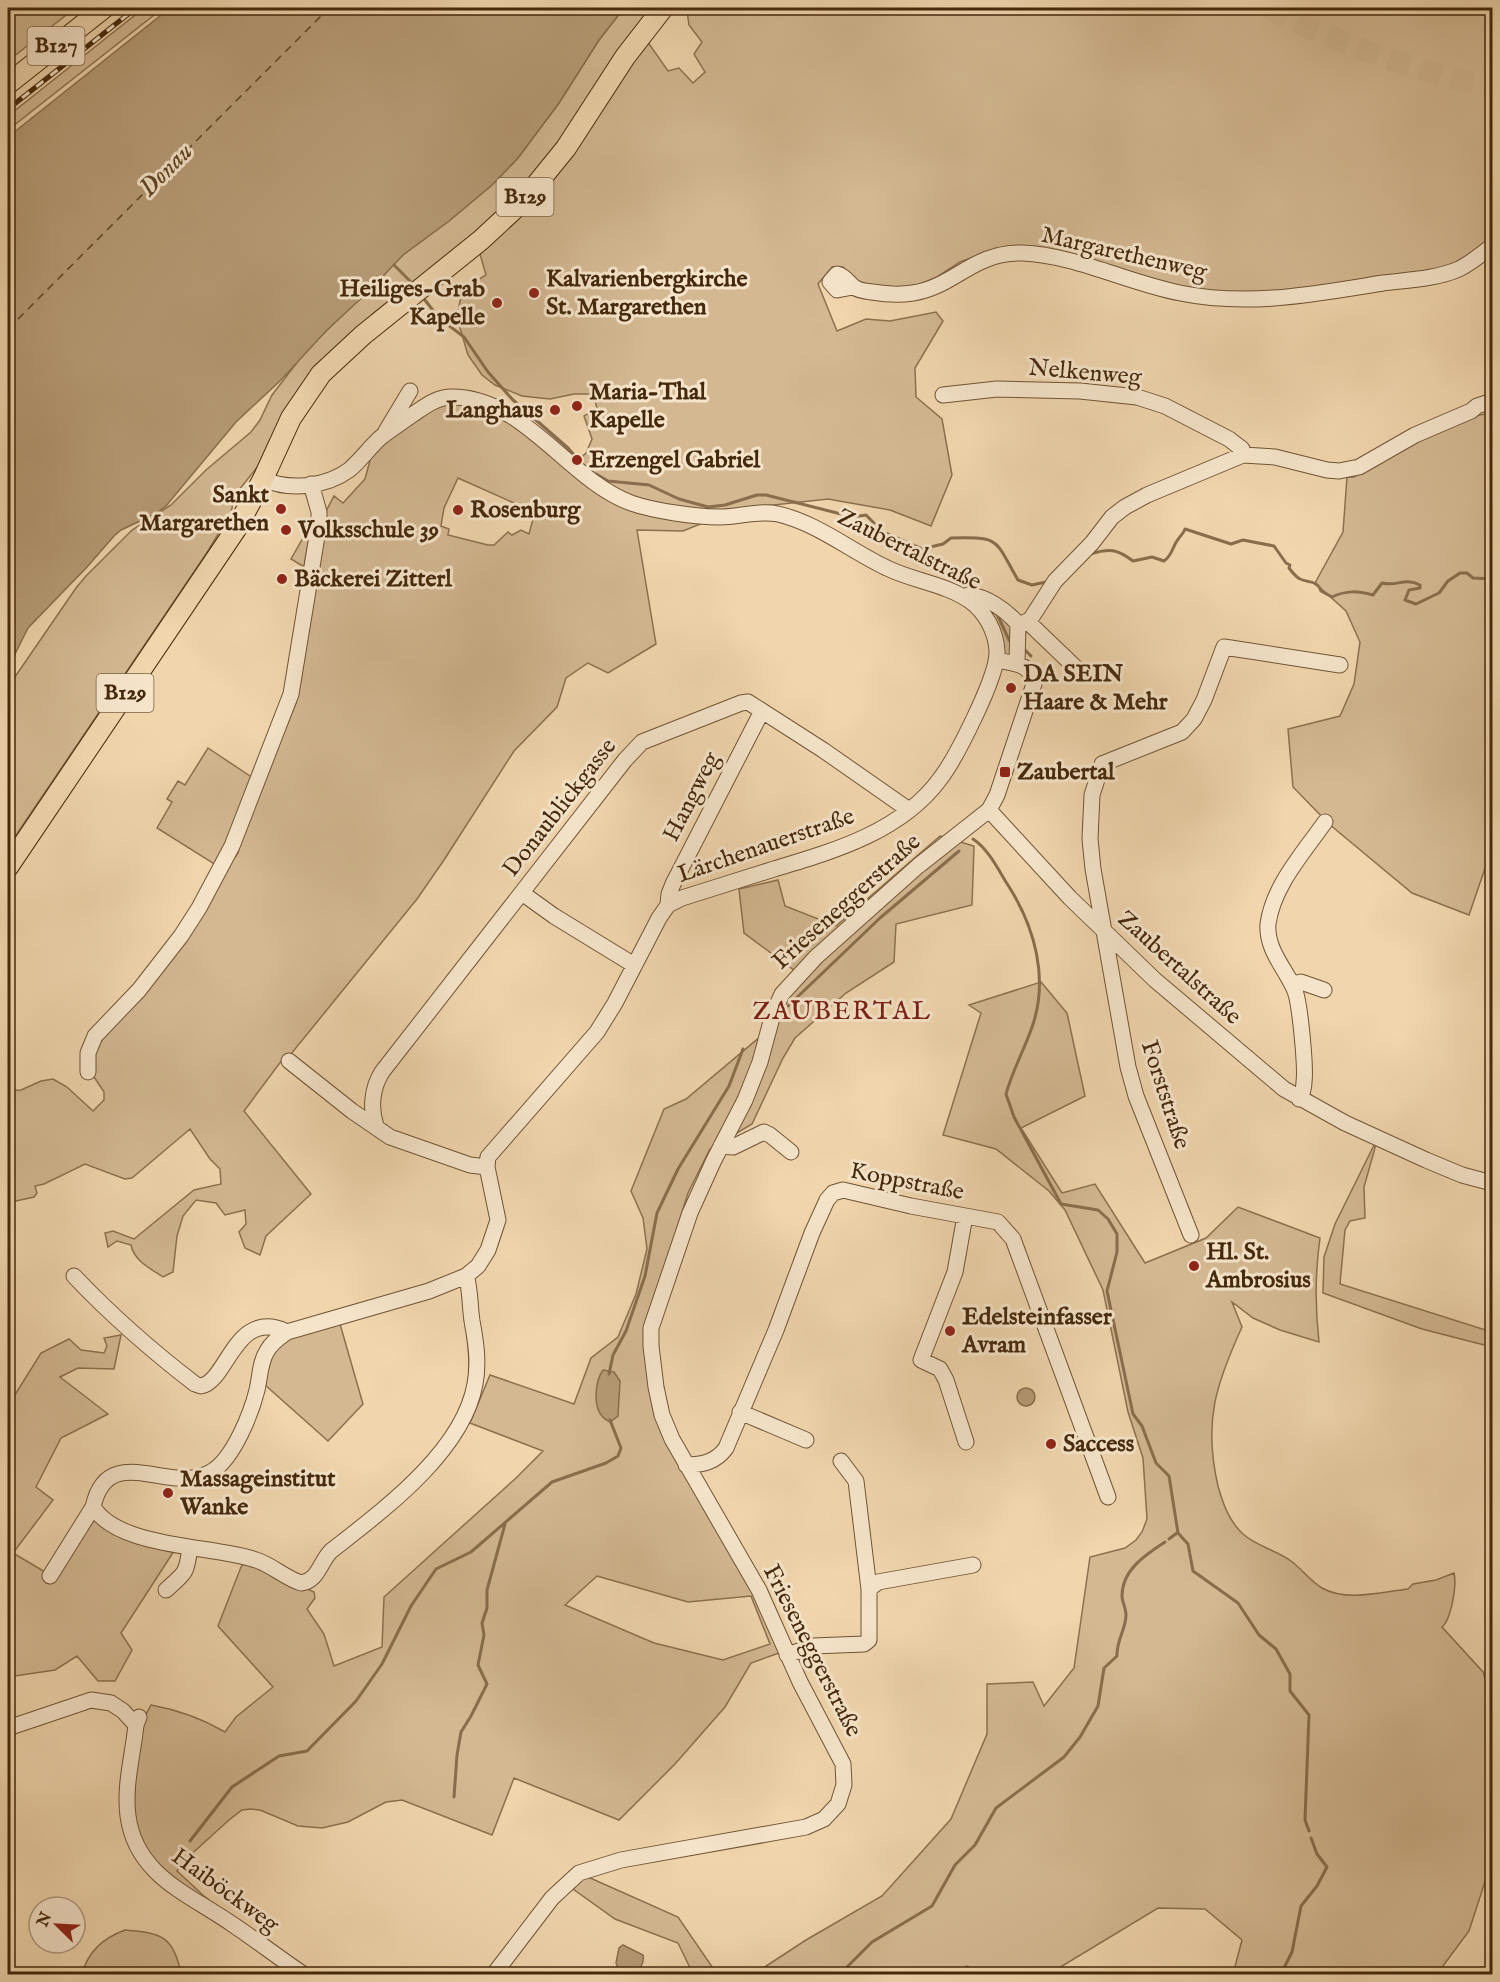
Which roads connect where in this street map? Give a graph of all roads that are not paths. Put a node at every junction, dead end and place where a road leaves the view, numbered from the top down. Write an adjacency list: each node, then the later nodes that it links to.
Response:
1 (104, 8): 3 (main road, B127)
2 (663, 8): 13 (main road, B129)
3 (8, 84)
4 (1492, 246): 5 (street, Margarethenweg)
5 (853, 287)
6 (410, 391): 11 (street)
7 (943, 395): 12 (street, Nelkenweg)
8 (1492, 401): 9 (street)
9 (1471, 411): 10 (street); 12 (street)
10 (1492, 411)
11 (386, 434): 14 (street, Zaubertalstraße); 15 (street, Zaubertalstraße)
12 (1243, 455): 16 (street)
13 (263, 479): 14 (street, Zaubertalstraße); 25 (main road, B129)
14 (311, 484): 33 (street)
15 (964, 597): 16 (street); 17 (street, Zaubertalstraße)
16 (1023, 623): 18 (street); 20 (street)
17 (996, 660): 18 (street); 22 (street, Lärchenauerstraße)
18 (1017, 664): 23 (street)
19 (1340, 665): 28 (street, Forststraße)
20 (1077, 669)
21 (762, 711): 22 (street, Donaublickgasse); 26 (street, Donaublickgasse); 27 (street, Hangweg)
22 (909, 810): 27 (street, Lärchenauerstraße)
23 (989, 810): 28 (street, Zaubertalstraße); 36 (street, Frieseneggerstraße)
24 (1325, 822): 30 (street)
25 (8, 867)
26 (522, 893): 29 (street); 35 (street, Donaublickgasse)
27 (668, 906): 29 (street, Lärchenauerstraße)
28 (1102, 929): 34 (street, Zaubertalstraße); 41 (street, Forststraße)
29 (634, 965): 38 (street, Lärchenauerstraße)
30 (1292, 984): 31 (street); 34 (street)
31 (1324, 990)
32 (289, 1061): 35 (street)
33 (88, 1072)
34 (1299, 1099): 39 (street, Zaubertalstraße)
35 (376, 1126): 38 (street)
36 (721, 1146): 37 (street); 49 (street, Frieseneggerstraße)
37 (791, 1152)
38 (487, 1167): 42 (street)
39 (1492, 1183)
40 (965, 1216): 45 (street, Koppstraße); 47 (street); 50 (street, Koppstraße)
41 (1191, 1235)
42 (466, 1275): 44 (street); 52 (street)
43 (74, 1276): 44 (street)
44 (287, 1332): 51 (street)
45 (740, 1412): 46 (street); 49 (street, Koppstraße)
46 (806, 1440)
47 (966, 1442)
48 (841, 1461): 55 (street)
49 (686, 1465): 57 (street, Frieseneggerstraße)
50 (1108, 1497)
51 (93, 1508): 52 (street); 54 (street)
52 (190, 1548): 56 (street)
53 (973, 1565): 55 (street)
54 (50, 1576)
55 (869, 1589): 57 (street)
56 (166, 1590)
57 (787, 1654): 60 (street, Frieseneggerstraße)
58 (8, 1728): 59 (street, Haiböckweg)
59 (303, 1974)
60 (494, 1974)

